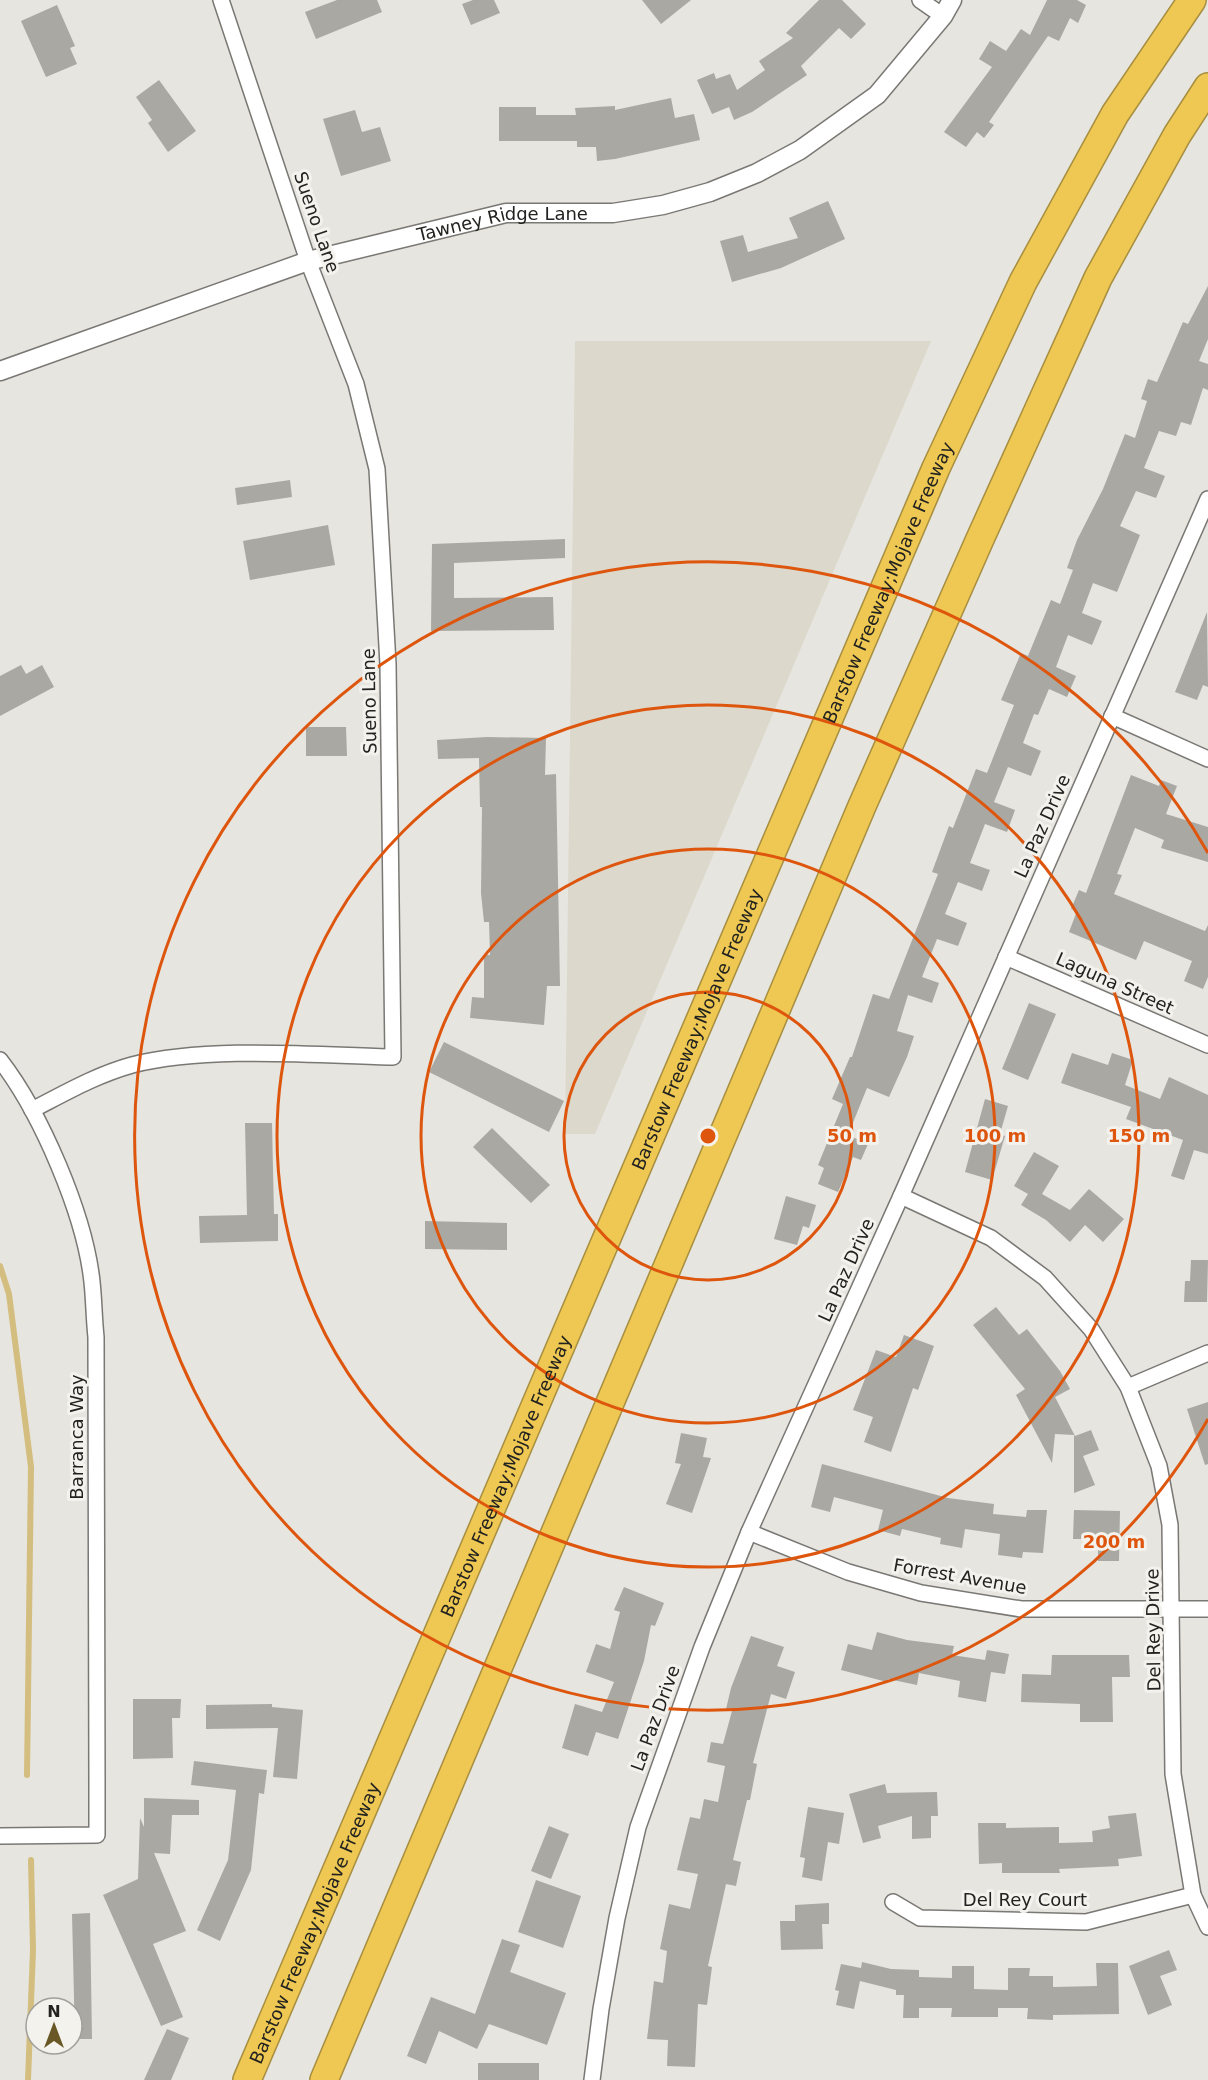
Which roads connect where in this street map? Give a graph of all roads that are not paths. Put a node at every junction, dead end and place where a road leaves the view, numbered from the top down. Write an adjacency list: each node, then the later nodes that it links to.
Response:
1 (221, 0): 6 (street, Sueno Lane)
2 (920, 0): 4 (street)
3 (1192, 0): 25 (highway, Barstow Freeway;Mojave Freeway)
4 (948, 8): 6 (street, Tawney Ridge Lane)
5 (1208, 87): 26 (highway)
6 (308, 261): 7 (street, Tawney Ridge Lane); 14 (street, Sueno Lane)
7 (0, 371)
8 (1208, 499): 9 (street, La Paz Drive)
9 (1112, 716): 10 (street); 11 (street, La Paz Drive)
10 (1208, 759)
11 (1006, 957): 12 (street, Laguna Street); 15 (street, La Paz Drive)
12 (1208, 1045)
13 (0, 1060): 14 (street, Barranca Way)
14 (32, 1110): 21 (street, Barranca Way)
15 (901, 1196): 17 (street, Del Rey Drive); 18 (street, La Paz Drive)
16 (1208, 1353): 17 (street)
17 (1128, 1387): 19 (street, Del Rey Drive)
18 (749, 1532): 19 (street, Forrest Avenue); 27 (street, La Paz Drive)
19 (1173, 1610): 20 (street, Forrest Avenue); 22 (street, Del Rey Drive)
20 (1208, 1610)
21 (0, 1836)
22 (1193, 1895): 23 (street, Del Rey Court); 24 (street, Del Rey Drive)
23 (894, 1902)
24 (1208, 1927)
25 (245, 2080)
26 (324, 2080)
27 (592, 2080)

